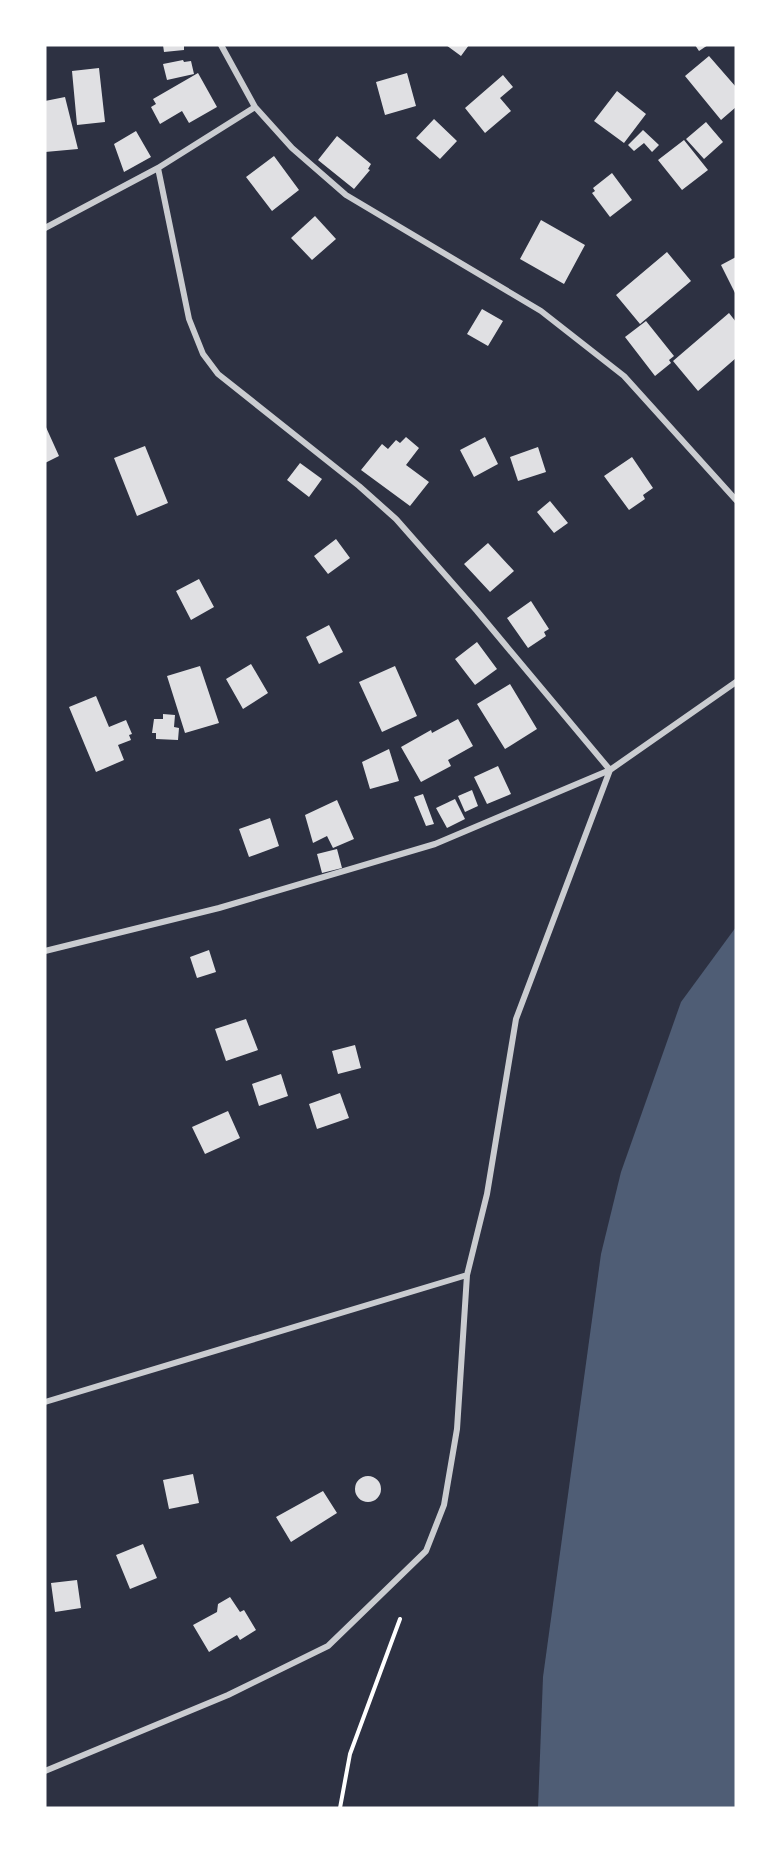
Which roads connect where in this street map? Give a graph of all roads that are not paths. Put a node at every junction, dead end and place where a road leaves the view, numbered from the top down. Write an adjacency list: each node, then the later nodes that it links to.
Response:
1 (221, 45): 2 (street)
2 (255, 107): 3 (street); 5 (street)
3 (158, 168): 4 (street); 7 (street)
4 (45, 228)
5 (736, 500)
6 (736, 682): 7 (street)
7 (610, 770): 8 (street); 9 (street)
8 (45, 951)
9 (467, 1275): 10 (street); 11 (street)
10 (45, 1402)
11 (45, 1771)

